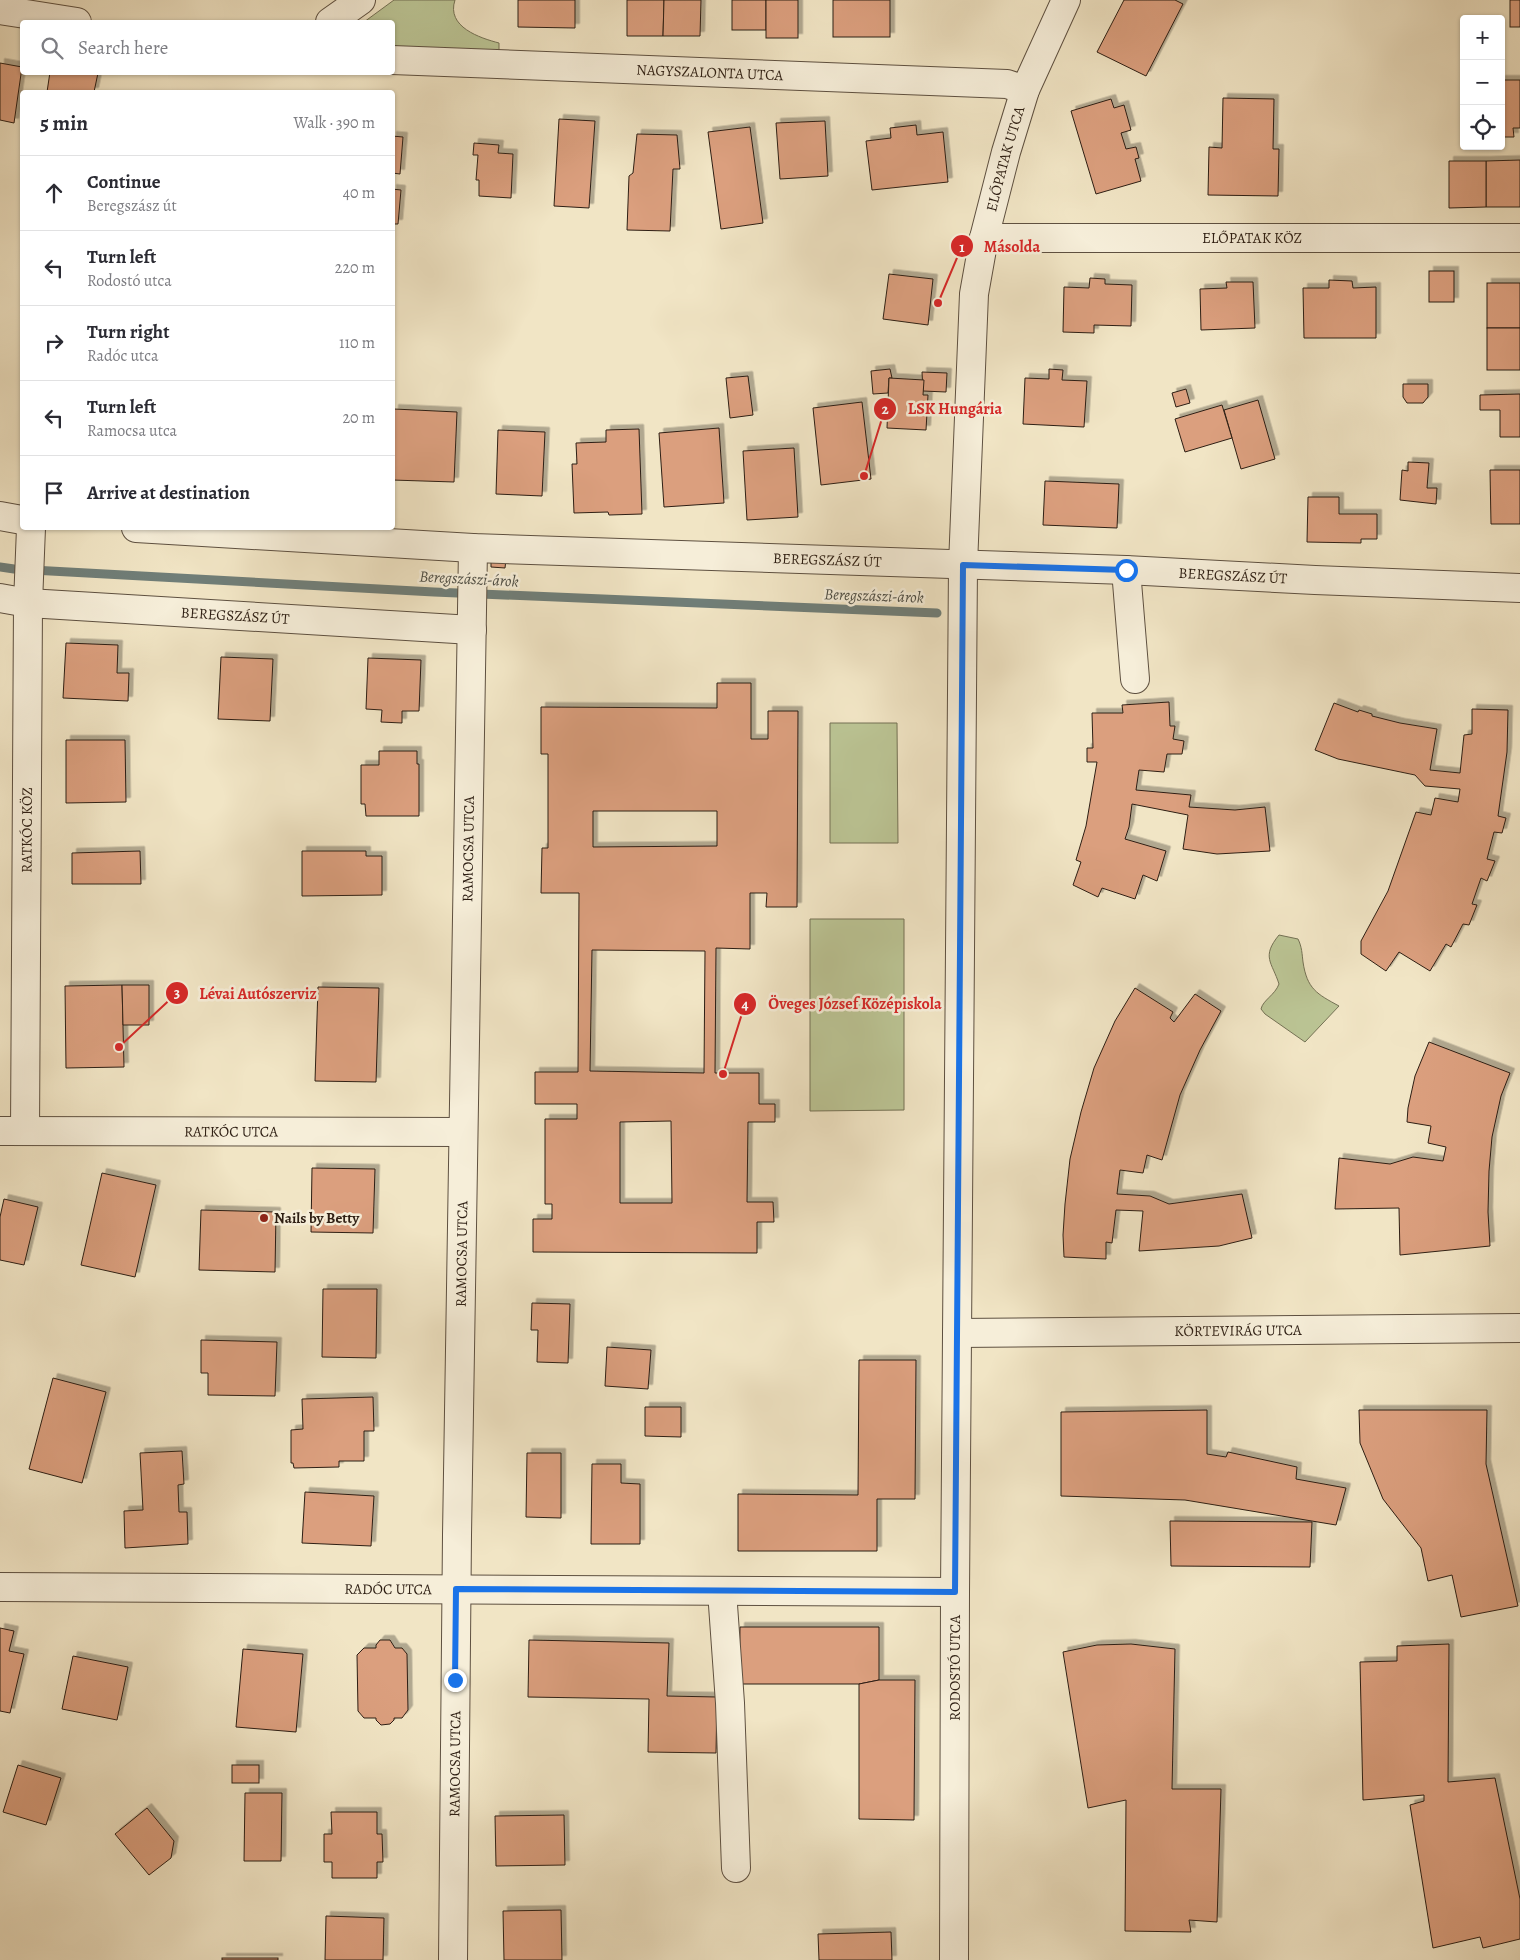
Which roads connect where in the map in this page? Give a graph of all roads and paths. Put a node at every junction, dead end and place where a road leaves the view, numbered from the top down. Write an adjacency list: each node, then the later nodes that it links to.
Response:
1 (361, 0): 5 (street)
2 (1066, 0): 7 (street, ELŐPATAK UTCA)
3 (0, 10): 4 (street)
4 (64, 20)
5 (333, 20)
6 (395, 60): 7 (street, NAGYSZALONTA UTCA)
7 (1025, 90): 8 (street, ELŐPATAK UTCA)
8 (984, 238): 9 (street, ELŐPATAK KÖZ); 15 (street, ELŐPATAK UTCA)
9 (1520, 238)
10 (0, 516): 11 (street)
11 (20, 520)
12 (157, 530): 14 (street, BEREGSZÁSZ ÚT)
13 (30, 538): 18 (street, RATKÓC KÖZ)
14 (472, 560): 15 (street, BEREGSZÁSZ ÚT); 20 (street, RAMOCSA UTCA)
15 (963, 565): 16 (street, BEREGSZÁSZ ÚT); 25 (street, RODOSTÓ UTCA)
16 (1126, 570): 17 (street, BEREGSZÁSZ ÚT); 21 (street)
17 (1520, 588)
18 (28, 593): 19 (street, BEREGSZÁSZ ÚT); 20 (street, BEREGSZÁSZ ÚT); 22 (street, RATKÓC KÖZ)
19 (0, 598)
20 (472, 621): 23 (street, RAMOCSA UTCA)
21 (1134, 679)
22 (13, 1131): 23 (street, RATKÓC UTCA)
23 (463, 1132): 27 (street, RAMOCSA UTCA)
24 (1520, 1328): 25 (street, KÖRTEVIRÁG UTCA)
25 (957, 1333): 28 (street, RODOSTÓ UTCA)
26 (0, 1587): 27 (street, RADÓC UTCA)
27 (456, 1589): 28 (street, RADÓC UTCA); 31 (street, RAMOCSA UTCA)
28 (955, 1592): 32 (street, RODOSTÓ UTCA)
29 (723, 1605): 30 (street)
30 (736, 1868)
31 (452, 1960)
32 (954, 1960)

